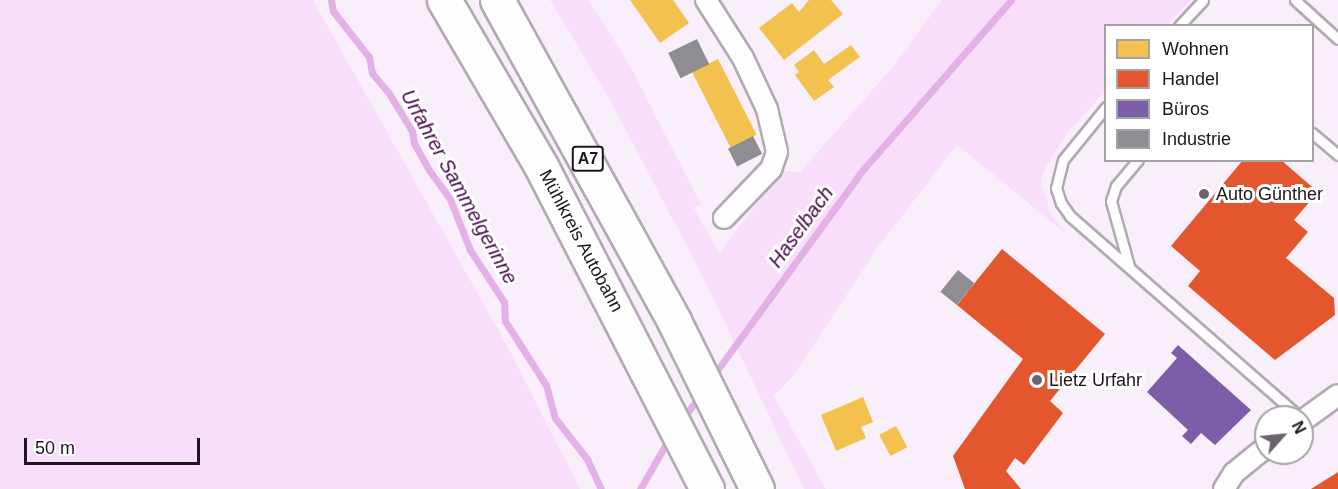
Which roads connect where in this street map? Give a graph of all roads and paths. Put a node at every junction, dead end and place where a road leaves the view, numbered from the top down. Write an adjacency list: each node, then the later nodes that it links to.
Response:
1 (444, 0): 19 (highway, Mühlkreis Autobahn / A7)
2 (497, 0): 18 (highway, A7)
3 (706, 0): 12 (street)
4 (1203, 0): 6 (lane)
5 (1295, 0): 7 (lane)
6 (1181, 24)
7 (1338, 39)
8 (1104, 109): 13 (lane)
9 (1314, 135): 10 (lane)
10 (1338, 155)
11 (1136, 162): 13 (lane)
12 (724, 218)
13 (1130, 268): 15 (lane)
14 (1338, 395): 16 (street)
15 (1286, 405)
16 (1314, 411)
17 (1254, 457): 20 (street)
18 (751, 475)
19 (704, 484)
20 (1224, 489)

